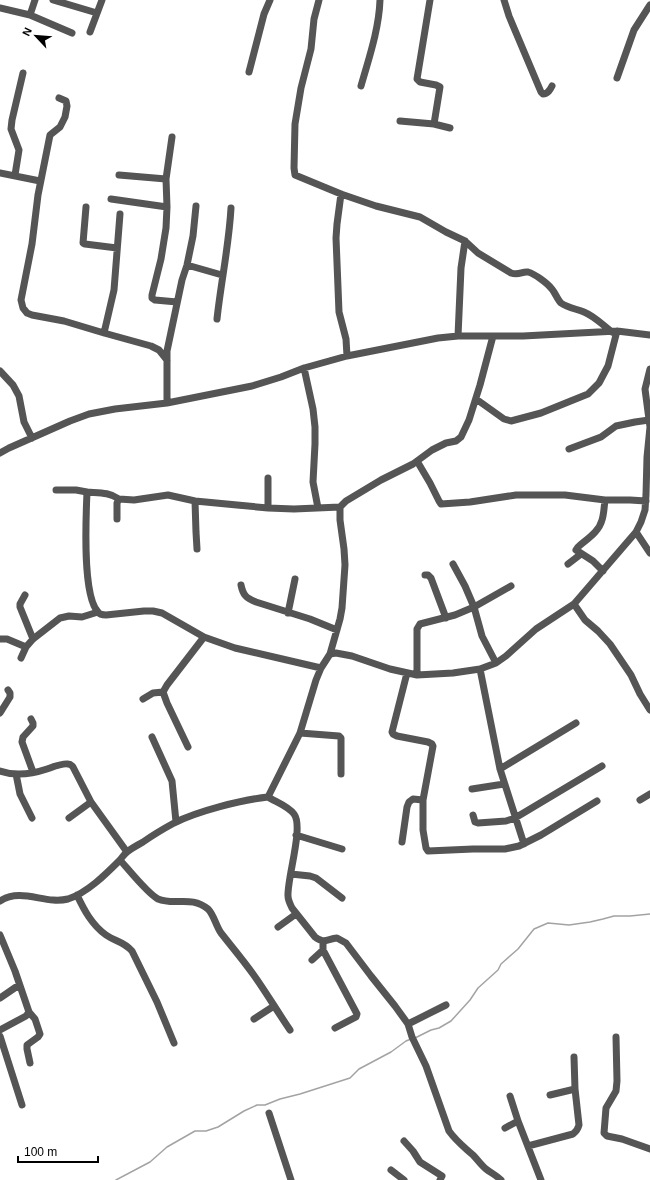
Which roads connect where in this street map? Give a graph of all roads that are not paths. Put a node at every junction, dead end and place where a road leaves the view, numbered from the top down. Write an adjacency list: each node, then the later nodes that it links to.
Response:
1 (35, 0): 12 (street)
2 (53, 0): 11 (street)
3 (102, 0): 11 (street)
4 (270, 0): 15 (street)
5 (319, 0): 30 (street)
6 (380, 0): 18 (street)
7 (430, 0): 22 (street)
8 (504, 0): 19 (street)
9 (650, 5): 17 (street)
10 (0, 8): 12 (street)
11 (97, 13): 13 (street)
12 (30, 15): 14 (street)
13 (90, 32)
14 (72, 33)
15 (249, 72)
16 (23, 73): 26 (street)
17 (617, 78)
18 (361, 86)
19 (552, 86)
20 (59, 98): 29 (street)
21 (400, 122): 22 (street)
22 (434, 124): 23 (street)
23 (450, 128)
24 (172, 137): 28 (street)
25 (0, 173): 26 (street)
26 (15, 175): 29 (street)
27 (119, 175): 28 (street)
28 (166, 179): 34 (street)
29 (40, 181): 44 (street)
30 (341, 194): 37 (street); 48 (street)
31 (111, 199): 34 (street)
32 (196, 206): 39 (street)
33 (86, 207): 38 (street)
34 (167, 207): 41 (street)
35 (232, 208): 40 (street)
36 (120, 214): 38 (street)
37 (465, 241): 43 (street); 46 (street)
38 (117, 248): 44 (street)
39 (187, 265): 40 (street); 41 (street)
40 (222, 275): 42 (street)
41 (178, 302): 49 (street)
42 (217, 319)
43 (614, 331): 45 (street); 47 (street); 53 (street)
44 (104, 333): 49 (street)
45 (650, 335)
46 (458, 336): 47 (street); 48 (street)
47 (493, 336): 53 (street)
48 (347, 356): 50 (street)
49 (167, 360): 54 (street)
50 (304, 368): 54 (street); 69 (street)
51 (650, 369): 55 (street)
52 (0, 370): 56 (street)
53 (476, 398): 59 (street)
54 (167, 403): 56 (street)
55 (649, 420): 57 (street); 63 (street)
56 (32, 438): 58 (street)
57 (569, 449)
58 (0, 453)
59 (417, 461): 65 (street); 67 (street)
60 (268, 478): 68 (street)
61 (56, 490): 62 (street)
62 (88, 492): 64 (street); 85 (street)
63 (647, 497): 65 (street); 71 (street)
64 (119, 499): 66 (street); 70 (street)
65 (606, 500): 74 (street)
66 (195, 501): 68 (street); 72 (street)
67 (340, 507): 69 (street); 88 (street)
68 (268, 508): 69 (street)
69 (318, 508)
70 (117, 519)
71 (636, 532): 73 (street); 77 (street)
72 (197, 549)
73 (650, 553)
74 (581, 554): 76 (street); 77 (street)
75 (453, 564): 84 (street)
76 (568, 564)
77 (603, 571): 83 (street)
78 (425, 575): 87 (street)
79 (295, 579): 86 (street)
80 (241, 585): 86 (street)
81 (511, 586): 84 (street)
82 (25, 596): 91 (street)
83 (574, 604): 95 (street); 103 (street)
84 (474, 607): 87 (street); 95 (street)
85 (98, 612): 89 (street); 91 (street)
86 (288, 613): 88 (street)
87 (446, 618): 99 (street)
88 (337, 630): 93 (street)
89 (204, 637): 96 (street); 101 (street)
90 (0, 639): 92 (street)
91 (33, 639): 92 (street)
92 (26, 647): 94 (street)
93 (330, 654): 96 (street); 98 (street)
94 (22, 658)
95 (496, 663): 97 (street)
96 (322, 668): 107 (street)
97 (480, 669): 99 (street); 111 (street)
98 (407, 673): 99 (street); 120 (street)
99 (417, 675)
100 (8, 690): 104 (street)
101 (163, 692): 102 (street); 109 (street)
102 (143, 699)
103 (650, 710)
104 (0, 713)
105 (31, 719): 113 (street)
106 (576, 723): 111 (street)
107 (300, 733): 115 (street); 119 (street)
108 (152, 737): 128 (street)
109 (188, 747)
110 (602, 766): 127 (street)
111 (500, 769): 116 (street)
112 (0, 771): 114 (street)
113 (34, 772): 114 (street); 123 (street)
114 (16, 774): 125 (street)
115 (342, 774)
116 (504, 784): 117 (street); 127 (street)
117 (472, 789)
118 (650, 794): 121 (street)
119 (268, 797): 128 (street); 129 (street)
120 (423, 800): 130 (street); 131 (street)
121 (640, 800)
122 (597, 801): 131 (street)
123 (91, 802): 126 (street); 133 (street)
124 (473, 815): 127 (street)
125 (32, 818)
126 (68, 818)
127 (515, 818): 131 (street)
128 (176, 822): 133 (street)
129 (296, 835): 132 (street); 135 (street)
130 (402, 842)
131 (524, 844)
132 (342, 849)
133 (127, 852): 134 (street)
134 (120, 860): 136 (street); 149 (street)
135 (291, 874): 137 (street); 139 (street)
136 (77, 895): 138 (street); 158 (street)
137 (342, 898)
138 (0, 901)
139 (296, 914): 140 (street); 142 (street)
140 (278, 927)
141 (0, 935): 143 (street)
142 (322, 941): 144 (street); 152 (street)
143 (3, 950): 146 (street)
144 (323, 950): 145 (street); 153 (street)
145 (312, 960)
146 (19, 985): 147 (street); 150 (street)
147 (0, 998)
148 (446, 1004): 152 (street)
149 (274, 1006): 151 (street); 155 (street)
150 (29, 1012): 154 (street); 160 (street)
151 (254, 1019)
152 (408, 1024): 175 (street)
153 (335, 1028)
154 (0, 1030)
155 (290, 1030)
156 (0, 1036): 164 (street)
157 (616, 1037): 170 (street)
158 (174, 1043)
159 (574, 1057): 161 (street)
160 (30, 1063)
161 (575, 1089): 162 (street); 169 (street)
162 (550, 1095)
163 (510, 1096): 166 (street)
164 (22, 1105)
165 (269, 1114): 172 (street)
166 (518, 1121): 167 (street); 169 (street)
167 (505, 1128)
168 (404, 1141): 174 (street)
169 (528, 1146): 176 (street)
170 (650, 1149)
171 (391, 1170): 173 (street)
172 (291, 1180)
173 (404, 1180)
174 (440, 1180)
175 (501, 1180)
176 (541, 1180)

